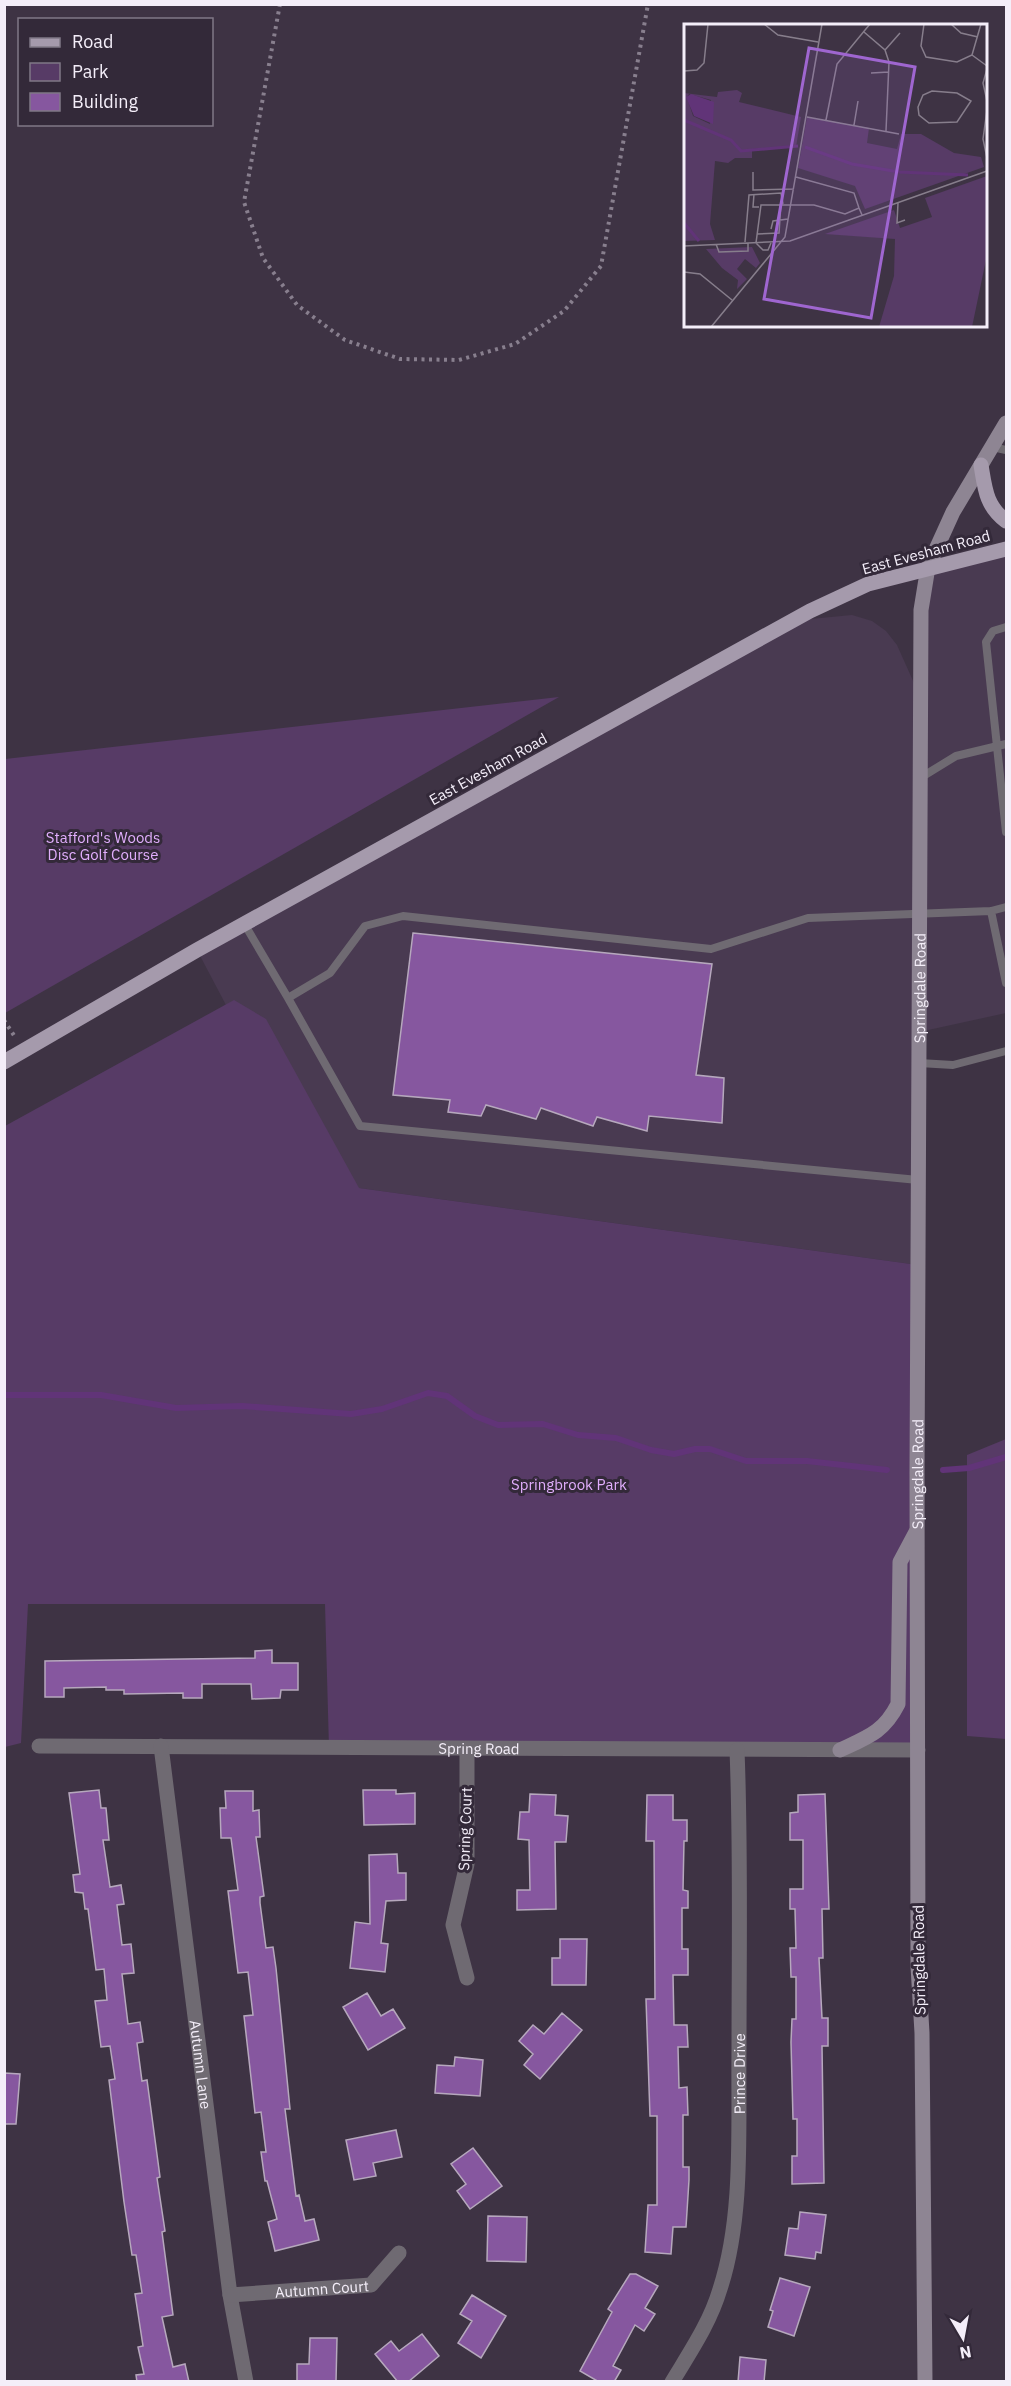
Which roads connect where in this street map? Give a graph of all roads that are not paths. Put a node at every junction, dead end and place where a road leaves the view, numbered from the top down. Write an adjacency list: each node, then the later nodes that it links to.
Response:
1 (1006, 423): 2 (main road, Springdale Road)
2 (999, 449): 3 (main road, Springdale Road)
3 (981, 465): 4 (main road); 6 (main road, Springdale Road)
4 (1006, 521)
5 (1006, 549): 6 (main road, East Evesham Road)
6 (928, 567): 10 (main road, Springdale Road); 15 (main road, East Evesham Road)
7 (1006, 627): 8 (lane)
8 (1002, 745): 9 (lane); 10 (lane)
9 (1003, 770): 11 (lane)
10 (920, 778): 14 (main road, Springdale Road)
11 (1006, 832)
12 (1006, 907): 13 (lane)
13 (991, 911): 14 (lane); 16 (lane)
14 (920, 914): 17 (lane); 20 (main road, Springdale Road)
15 (245, 925): 17 (lane); 19 (main road, East Evesham Road)
16 (1006, 983)
17 (288, 998): 21 (lane)
18 (1006, 1050): 20 (lane)
19 (4, 1062)
20 (919, 1063): 21 (main road, Springdale Road)
21 (918, 1180): 22 (main road, Springdale Road)
22 (917, 1529): 27 (main road); 28 (main road, Springdale Road)
23 (39, 1746): 24 (street, Spring Road)
24 (161, 1746): 25 (street, Spring Road); 31 (street, Autumn Lane)
25 (466, 1749): 26 (street, Spring Road); 29 (street, Spring Court)
26 (737, 1750): 27 (street, Spring Road); 33 (street, Prince Drive)
27 (840, 1750): 28 (street, Spring Road)
28 (918, 1750): 34 (main road, Springdale Road)
29 (467, 1978)
30 (399, 2253): 31 (street, Autumn Court)
31 (230, 2295): 32 (street, Autumn Lane)
32 (246, 2382)
33 (672, 2382)
34 (925, 2382)

